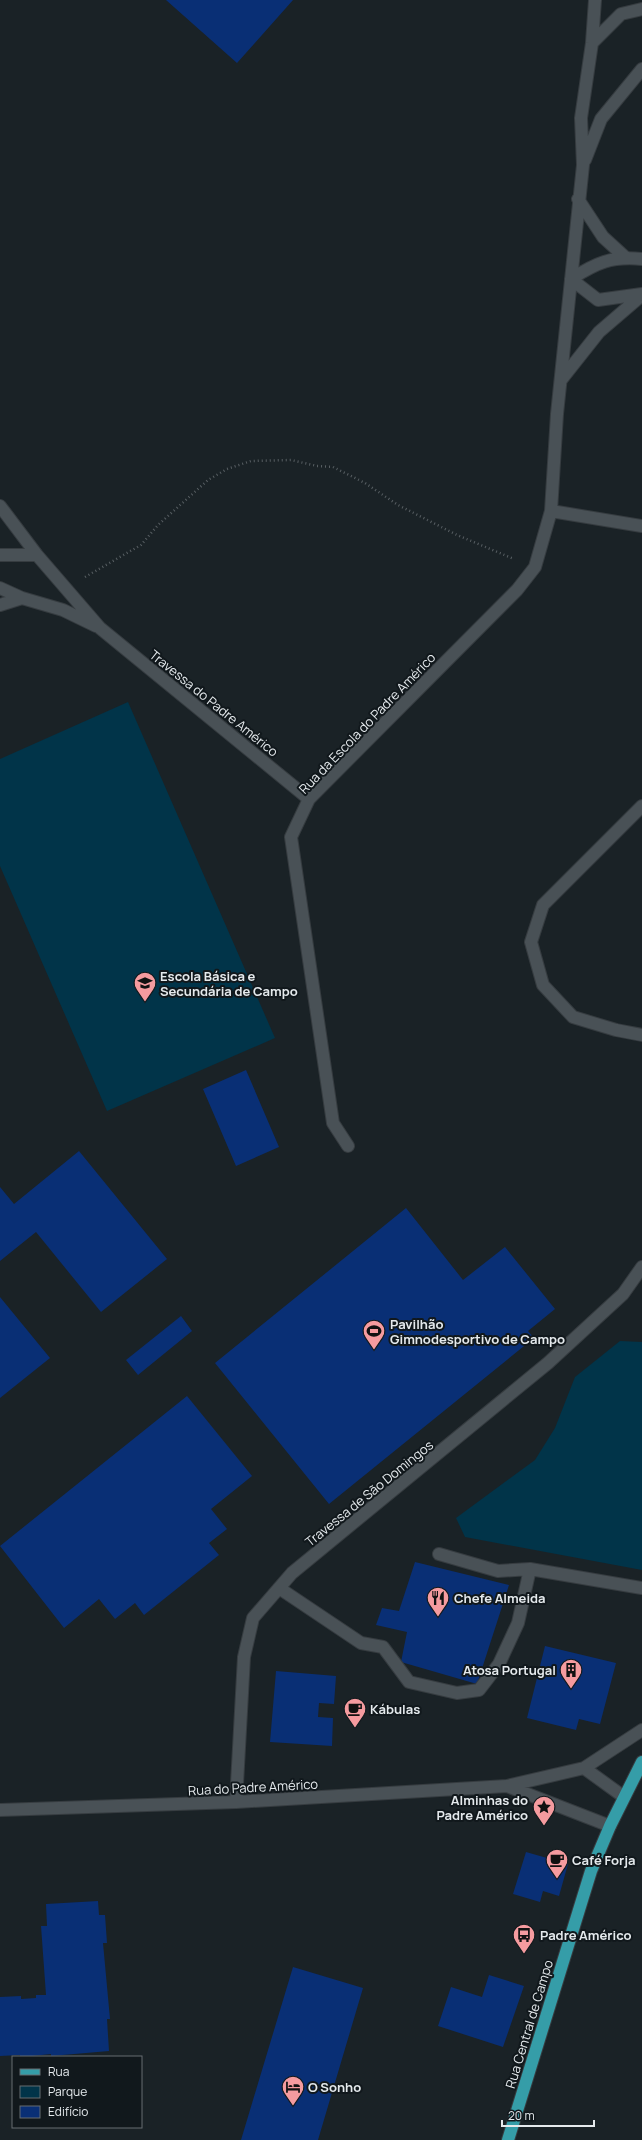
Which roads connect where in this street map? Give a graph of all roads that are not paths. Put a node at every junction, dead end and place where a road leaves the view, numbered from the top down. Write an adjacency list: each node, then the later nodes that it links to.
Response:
1 (595, 0): 3 (street)
2 (642, 9): 3 (street)
3 (592, 43): 5 (street)
4 (642, 69): 5 (street)
5 (583, 165): 6 (street, Rua da Escola do Padre Américo)
6 (578, 199): 7 (street); 9 (street, Rua da Escola do Padre Américo)
7 (626, 258): 8 (street); 9 (street)
8 (642, 259)
9 (571, 280): 10 (street); 11 (street, Rua da Escola do Padre Américo)
10 (642, 295): 11 (street)
11 (561, 380): 13 (street, Rua da Escola do Padre Américo)
12 (0, 506): 16 (street, Travessa do Padre Américo)
13 (551, 511): 14 (street); 21 (street, Rua da Escola do Padre Américo)
14 (642, 526)
15 (0, 555): 16 (street)
16 (37, 555): 20 (street, Travessa do Padre Américo)
17 (0, 588): 18 (street, Travessa do Padre Américo)
18 (22, 598): 19 (street); 20 (street, Travessa do Padre Américo)
19 (0, 605)
20 (100, 628): 21 (street, Travessa do Padre Américo)
21 (309, 799): 24 (street, Rua da Escola do Padre Américo)
22 (642, 806): 23 (street)
23 (642, 1035)
24 (348, 1146)
25 (642, 1267): 28 (street, Travessa de São Domingos)
26 (439, 1554): 27 (street)
27 (530, 1569): 28 (street); 29 (street)
28 (279, 1588): 36 (street, Travessa de São Domingos)
29 (642, 1588)
30 (642, 1730): 32 (street, Rua do Padre Américo)
31 (642, 1762): 33 (main road, Rua Central de Campo)
32 (584, 1768): 34 (street, Rua do Padre Américo); 35 (street)
33 (639, 1778): 35 (main road, Rua Central de Campo)
34 (507, 1786): 36 (street, Rua do Padre Américo); 38 (street, Rua do Padre Américo)
35 (624, 1797): 38 (main road, Rua Central de Campo)
36 (236, 1802): 37 (street, Rua do Padre Américo)
37 (0, 1810)
38 (610, 1826): 39 (main road, Rua Central de Campo)
39 (508, 2140)

